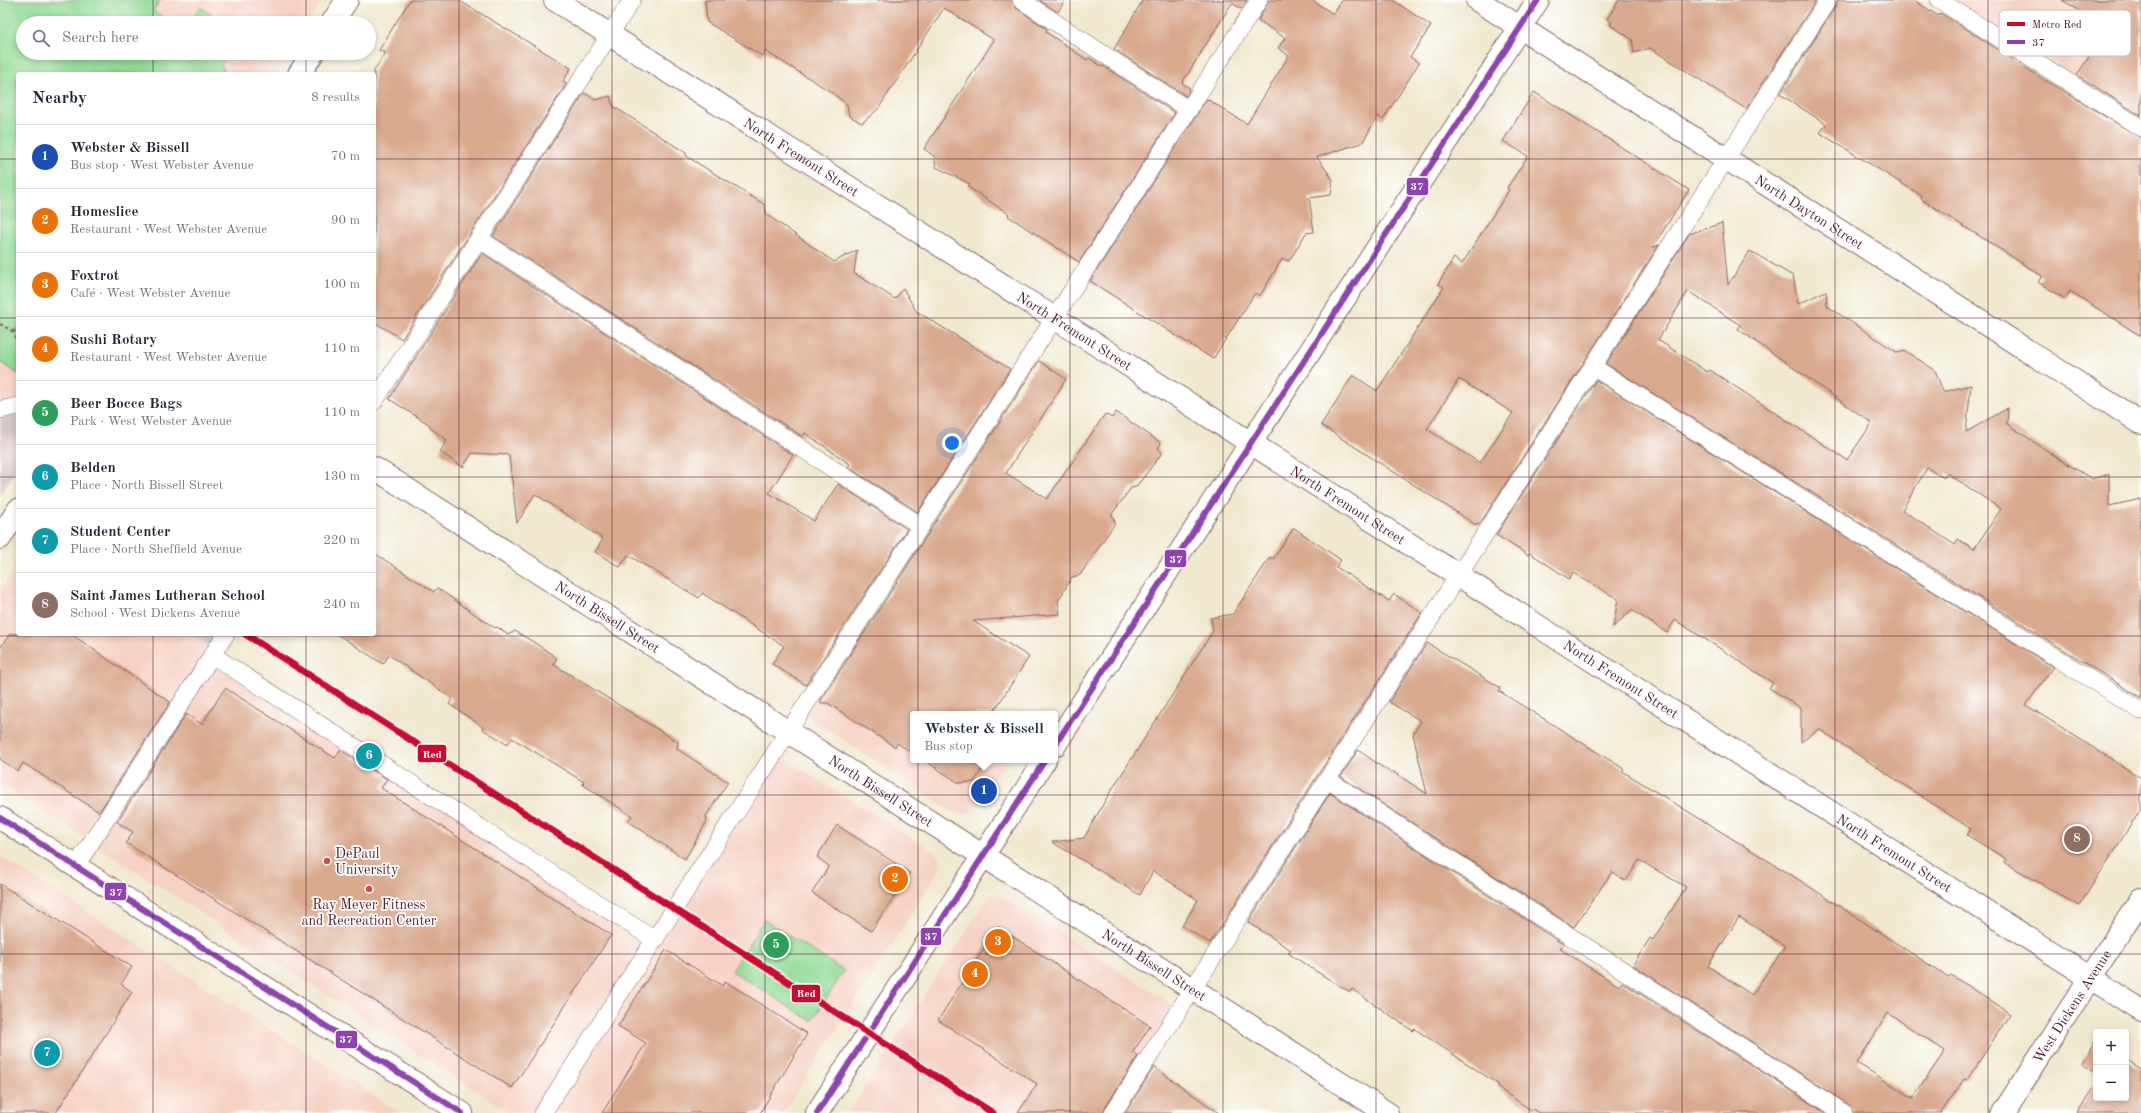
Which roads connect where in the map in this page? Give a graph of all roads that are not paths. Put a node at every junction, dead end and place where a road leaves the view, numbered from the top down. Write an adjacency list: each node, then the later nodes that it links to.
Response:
1 (347, 0): 10 (street)
2 (555, 0): 12 (street, North Fremont Street)
3 (632, 0): 12 (lane)
4 (1021, 0): 17 (lane)
5 (1259, 0): 17 (lane)
6 (1476, 0): 11 (street, North Dayton Street)
7 (1538, 0): 11 (street)
8 (1828, 0): 19 (lane)
9 (1940, 0): 13 (lane)
10 (337, 16)
11 (1520, 28): 19 (street, North Dayton Street); 27 (street)
12 (610, 35): 20 (lane); 21 (street, North Fremont Street)
13 (1999, 38)
14 (2028, 56): 18 (lane)
15 (308, 60): 16 (street)
16 (300, 72)
17 (1189, 110): 21 (lane)
18 (2141, 128)
19 (1726, 159): 22 (lane); 26 (street, North Dayton Street)
20 (479, 239): 23 (lane); 30 (lane)
21 (1054, 318): 27 (street, North Fremont Street); 30 (lane)
22 (1593, 367): 32 (lane); 35 (lane)
23 (376, 399)
24 (16, 406): 25 (lane)
25 (0, 410)
26 (2141, 424)
27 (1251, 443): 32 (street, North Fremont Street); 37 (street)
28 (376, 469): 36 (street, North Bissell Street)
29 (16, 513): 31 (street)
30 (921, 526): 36 (lane)
31 (0, 538)
32 (1459, 575): 39 (lane); 45 (street, North Fremont Street)
33 (225, 636): 34 (lane)
34 (212, 655): 42 (lane); 44 (lane)
35 (2141, 712)
36 (788, 732): 41 (street, North Bissell Street); 44 (lane)
37 (1058, 740)
38 (1043, 763): 41 (street)
39 (1328, 780): 46 (lane); 53 (lane)
40 (0, 818): 42 (street)
41 (983, 856): 46 (street, North Bissell Street); 50 (street)
42 (76, 866): 48 (street)
43 (2141, 899): 45 (street, West Dickens Avenue)
44 (655, 940): 49 (lane)
45 (2090, 978): 47 (street, North Fremont Street); 54 (street, West Dickens Avenue)
46 (1193, 989): 51 (lane); 52 (street, North Bissell Street)
47 (2141, 1010)
48 (462, 1113)
49 (543, 1113)
50 (817, 1113)
51 (1113, 1113)
52 (1387, 1113)
53 (1844, 1113)
54 (2003, 1113)

